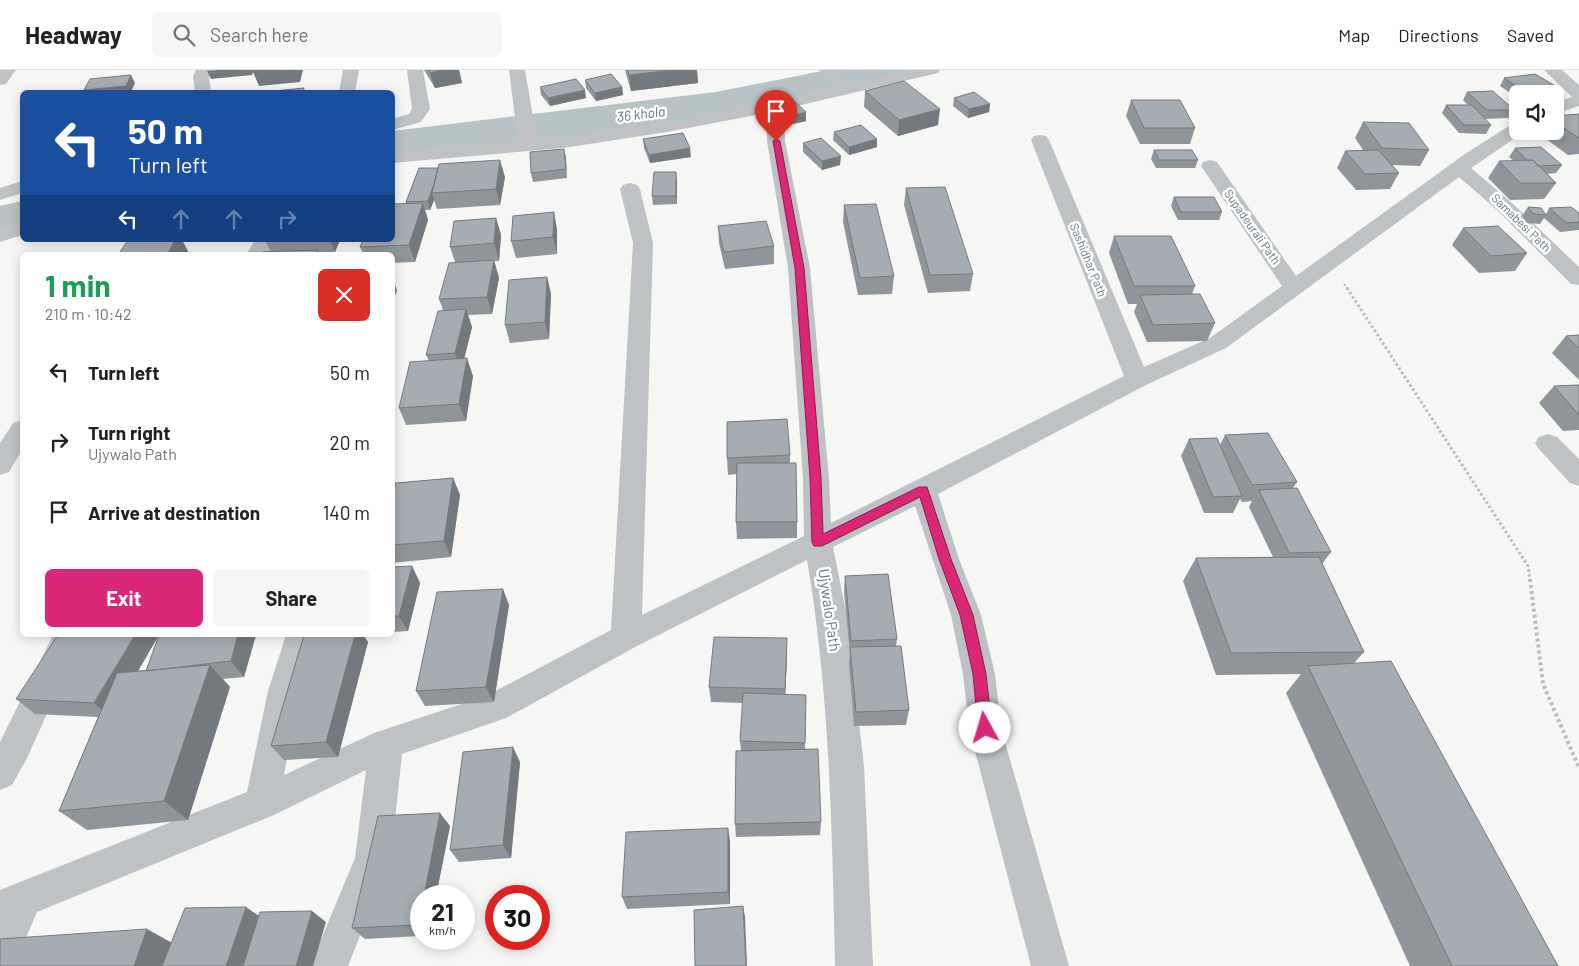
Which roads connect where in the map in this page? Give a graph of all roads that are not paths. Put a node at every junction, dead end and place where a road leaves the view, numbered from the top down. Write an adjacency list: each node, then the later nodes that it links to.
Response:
1 (8, 70): 8 (street)
2 (204, 70): 11 (street)
3 (351, 70): 12 (street)
4 (415, 70): 17 (street)
5 (517, 70): 19 (street)
6 (932, 70): 9 (street)
7 (1552, 70): 10 (street)
8 (0, 80)
9 (837, 80): 15 (street)
10 (1572, 80): 13 (street)
11 (203, 90)
12 (347, 90)
13 (1579, 94)
14 (1579, 100): 16 (street)
15 (775, 106): 19 (street); 37 (street, Ujywalo Path)
16 (1564, 106)
17 (395, 124)
18 (1509, 134): 23 (street)
19 (527, 135): 21 (street)
20 (1040, 140): 31 (street, Sashidhar Path)
21 (395, 157)
22 (1210, 166): 30 (street, Supadeurali Path)
23 (1460, 168): 29 (street, Samabesi Path); 30 (street)
24 (20, 188): 26 (street)
25 (630, 189): 40 (street)
26 (0, 194)
27 (20, 230): 28 (street)
28 (0, 236)
29 (1579, 279)
30 (1294, 288): 31 (street)
31 (1137, 379): 36 (street)
32 (20, 432): 34 (street)
33 (1548, 443): 35 (street)
34 (0, 465)
35 (1579, 476)
36 (923, 490): 37 (street); 48 (street)
37 (818, 542): 40 (street); 47 (street, Ujywalo Path)
38 (67, 637): 42 (street)
39 (300, 637): 43 (street)
40 (626, 637): 41 (street)
41 (386, 744): 43 (street); 46 (street)
42 (0, 774)
43 (262, 803): 44 (street)
44 (12, 905): 45 (street)
45 (0, 951)
46 (329, 966)
47 (854, 966)
48 (1050, 966)

